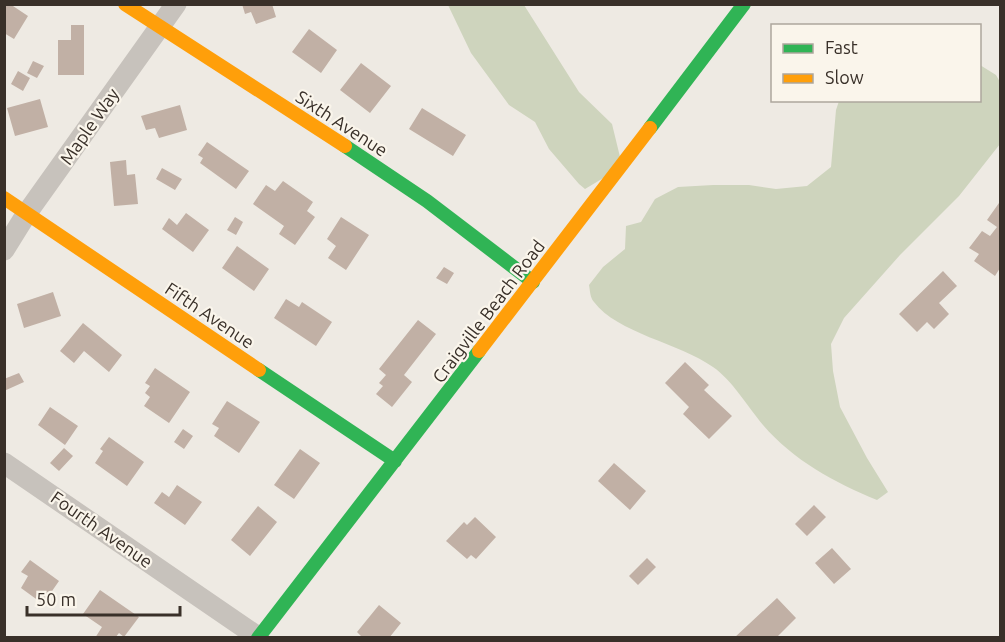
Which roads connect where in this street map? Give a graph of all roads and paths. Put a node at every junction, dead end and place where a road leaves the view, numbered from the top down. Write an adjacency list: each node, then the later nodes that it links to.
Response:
1 (125, 4): 4 (street, Sixth Avenue)
2 (176, 4): 4 (street, Maple Way)
3 (744, 4): 8 (street, Craigville Beach Road)
4 (158, 28): 6 (street, Maple Way); 8 (street, Sixth Avenue)
5 (4, 198): 6 (street, Fifth Avenue)
6 (27, 213): 7 (street, Maple Way); 9 (street, Fifth Avenue)
7 (4, 250)
8 (533, 282): 9 (street, Craigville Beach Road)
9 (395, 461): 11 (street, Craigville Beach Road)
10 (4, 463): 11 (street, Fourth Avenue)
11 (258, 637)

